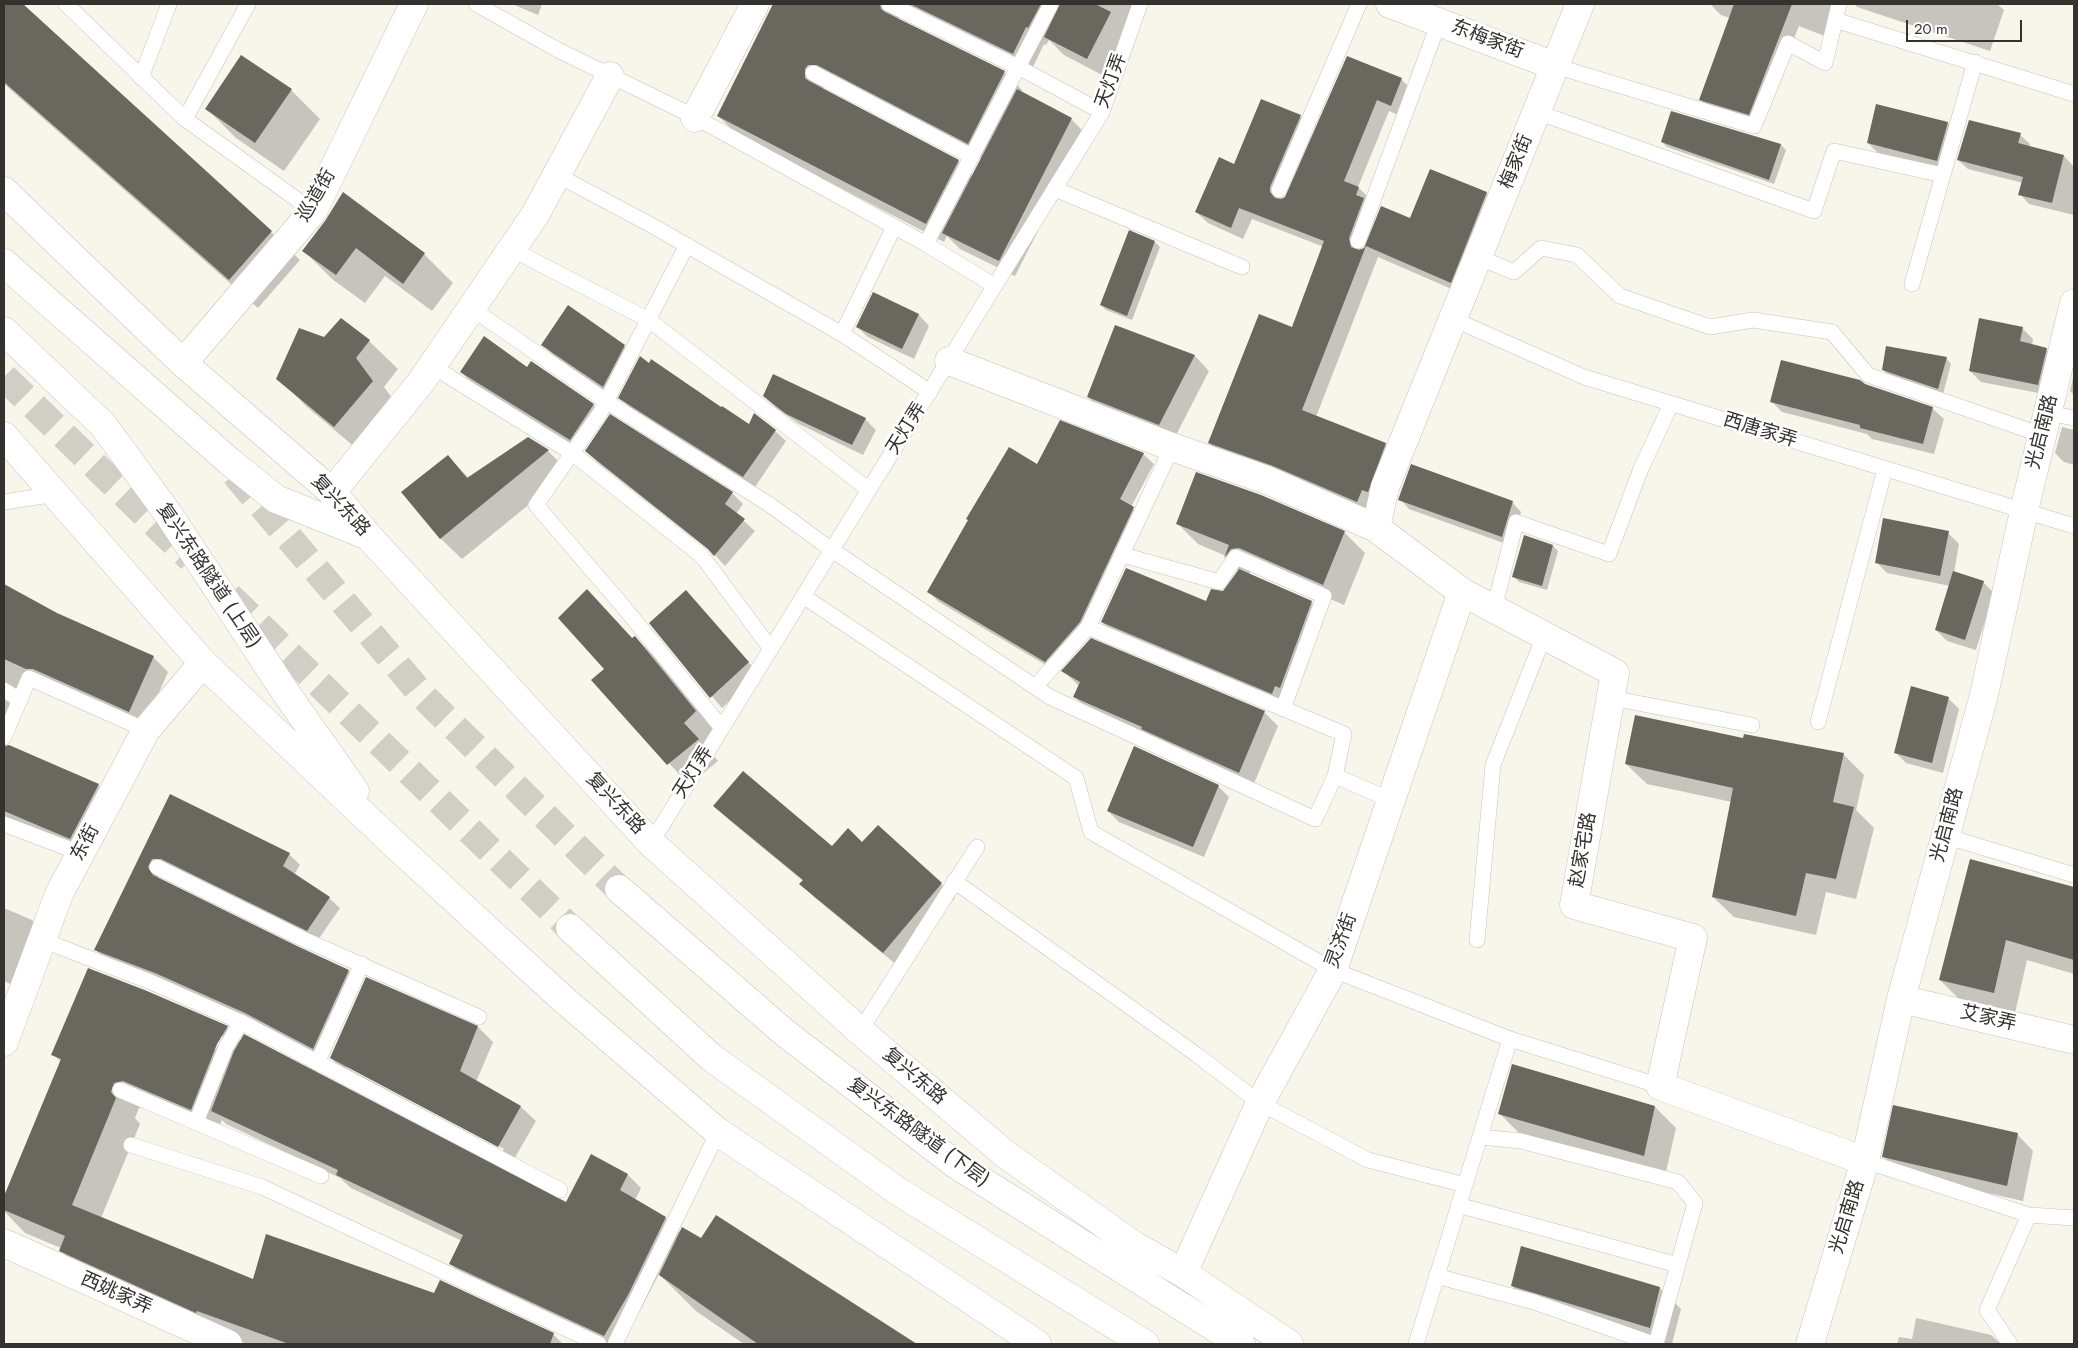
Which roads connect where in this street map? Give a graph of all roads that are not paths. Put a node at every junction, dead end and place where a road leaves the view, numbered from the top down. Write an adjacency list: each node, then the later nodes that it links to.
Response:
1 (66, 4): 21 (lane)
2 (169, 4): 21 (lane)
3 (248, 4): 26 (lane)
4 (414, 4): 33 (street, 巡道街)
5 (476, 4): 20 (lane)
6 (755, 4): 25 (street)
7 (889, 4): 18 (lane)
8 (1051, 4): 18 (lane)
9 (1140, 4): 23 (lane, 天灯弄)
10 (1359, 4): 31 (lane)
11 (1390, 4): 15 (street, 东梅家街)
12 (1580, 4): 17 (street, 梅家街)
13 (1839, 4): 14 (lane)
14 (1835, 20): 16 (lane); 17 (lane)
15 (1439, 22): 17 (street, 东梅家街); 35 (lane)
16 (1975, 62): 22 (lane); 29 (lane)
17 (1555, 66): 24 (street, 梅家街)
18 (1018, 67): 23 (lane); 27 (lane)
19 (813, 73): 27 (lane)
20 (610, 76): 25 (lane); 28 (street)
21 (141, 78): 26 (lane)
22 (2074, 94)
23 (1102, 112): 30 (lane, 天灯弄)
24 (1537, 112): 29 (lane); 39 (street, 梅家街)
25 (696, 118): 34 (lane)
26 (185, 119): 33 (lane)
27 (971, 156): 36 (lane)
28 (557, 175): 37 (lane); 38 (street)
29 (1943, 175): 42 (lane)
30 (1055, 189): 41 (lane); 43 (lane, 天灯弄)
31 (1279, 190)
32 (4, 191): 51 (street, 复兴东路)
33 (313, 211): 51 (street, 巡道街)
34 (894, 227): 36 (lane); 49 (lane)
35 (1358, 241)
36 (926, 244): 43 (lane)
37 (687, 246): 47 (lane); 49 (lane)
38 (511, 249): 45 (street); 47 (lane)
39 (1478, 257): 46 (street, 梅家街); 57 (lane)
40 (4, 263): 69 (street)
41 (1242, 267)
42 (1912, 284)
43 (995, 286): 50 (lane, 天灯弄)
44 (2074, 303): 57 (street, 光启南路)
45 (471, 308): 52 (street); 54 (lane)
46 (1453, 319): 55 (lane, 西唐家弄); 68 (street, 梅家街)
47 (649, 320): 54 (lane); 62 (lane)
48 (4, 331): 93 (street, 复兴东路隧道 (上层))
49 (842, 334): 53 (lane)
50 (949, 361): 53 (lane, 天灯弄); 59 (street, 赵家宅路)
51 (184, 363): 63 (street, 复兴东路)
52 (432, 366): 60 (lane); 63 (street)
53 (930, 392): 62 (lane, 天灯弄)
54 (606, 401): 60 (lane); 70 (lane)
55 (1672, 404): 61 (lane, 西唐家弄); 74 (lane)
56 (2074, 418): 57 (lane)
57 (2045, 424): 66 (street, 光启南路)
58 (4, 436): 64 (street)
59 (1172, 447): 68 (street, 赵家宅路); 71 (lane)
60 (572, 454): 77 (lane); 86 (lane)
61 (1885, 469): 66 (lane, 西唐家弄); 84 (lane)
62 (869, 490): 70 (lane, 天灯弄)
63 (332, 492): 69 (street, 复兴东路)
64 (56, 494): 65 (lane); 78 (street)
65 (4, 502)
66 (2024, 511): 67 (lane, 西唐家弄); 92 (street, 光启南路)
67 (2074, 526)
68 (1376, 528): 72 (street, 赵家宅路)
69 (369, 537): 94 (street, 复兴东路)
70 (832, 550): 73 (lane, 天灯弄); 79 (lane)
71 (1123, 555): 75 (lane); 83 (lane)
72 (1462, 592): 74 (street, 赵家宅路); 90 (street, 灵济街)
73 (804, 596): 77 (lane, 天灯弄); 105 (lane)
74 (1494, 610): 76 (street, 赵家宅路)
75 (1088, 627): 79 (lane); 83 (lane)
76 (1544, 636): 81 (street, 赵家宅路); 103 (lane)
77 (771, 649): 86 (lane, 天灯弄)
78 (203, 663): 87 (street, 东街); 93 (street)
79 (1035, 687): 89 (lane)
80 (4, 690): 82 (lane)
81 (1610, 698): 85 (lane); 114 (street, 赵家宅路)
82 (20, 700): 87 (lane); 88 (lane)
83 (1283, 709): 89 (lane)
84 (1818, 722)
85 (1752, 725)
86 (722, 728): 94 (lane, 天灯弄)
87 (146, 730): 96 (street, 东街)
88 (4, 737)
89 (1335, 776): 90 (lane)
90 (1391, 800): 105 (street, 灵济街)
91 (4, 824): 96 (lane)
92 (1945, 836): 98 (lane); 106 (street, 光启南路)
93 (391, 841): 118 (street)
94 (651, 843): 109 (street, 复兴东路)
95 (977, 847): 99 (lane)
96 (80, 853): 102 (street, 东街)
97 (156, 868): 104 (lane)
98 (2074, 875)
99 (954, 881): 109 (lane); 116 (lane)
100 (619, 890): 137 (street, 复兴东路隧道 (下层))
101 (570, 928): 136 (street)
102 (42, 940): 108 (lane); 112 (street, 东街)
103 (1477, 940)
104 (362, 964): 107 (lane); 113 (lane)
105 (1333, 970): 110 (lane); 116 (street, 灵济街)
106 (1901, 999): 111 (street, 艾家弄); 121 (street, 光启南路)
107 (479, 1018)
108 (241, 1022): 113 (lane); 117 (lane)
109 (860, 1032): 130 (street, 复兴东路)
110 (1510, 1039): 114 (lane); 119 (lane)
111 (2074, 1040)
112 (4, 1042)
113 (317, 1063): 124 (lane)
114 (1660, 1086): 121 (street)
115 (120, 1090): 117 (lane)
116 (1260, 1104): 123 (lane); 130 (street, 灵济街)
117 (196, 1122): 122 (lane)
118 (718, 1132): 134 (lane); 135 (street)
119 (1480, 1137): 123 (lane); 129 (lane)
120 (131, 1144): 133 (lane)
121 (1865, 1161): 126 (lane); 141 (street, 光启南路)
122 (320, 1176)
123 (1465, 1186): 125 (lane)
124 (560, 1190)
125 (1458, 1205): 129 (lane); 131 (lane)
126 (2029, 1215): 127 (lane); 142 (lane)
127 (2074, 1218)
128 (4, 1243): 132 (street, 西姚家弄)
129 (1678, 1265): 140 (lane)
130 (1183, 1273): 138 (street, 复兴东路)
131 (1436, 1276): 139 (lane); 140 (lane)
132 (228, 1344)
133 (599, 1344)
134 (615, 1344)
135 (1037, 1344)
136 (1145, 1344)
137 (1241, 1344)
138 (1289, 1344)
139 (1416, 1344)
140 (1655, 1344)
141 (1810, 1344)
142 (2010, 1344)

